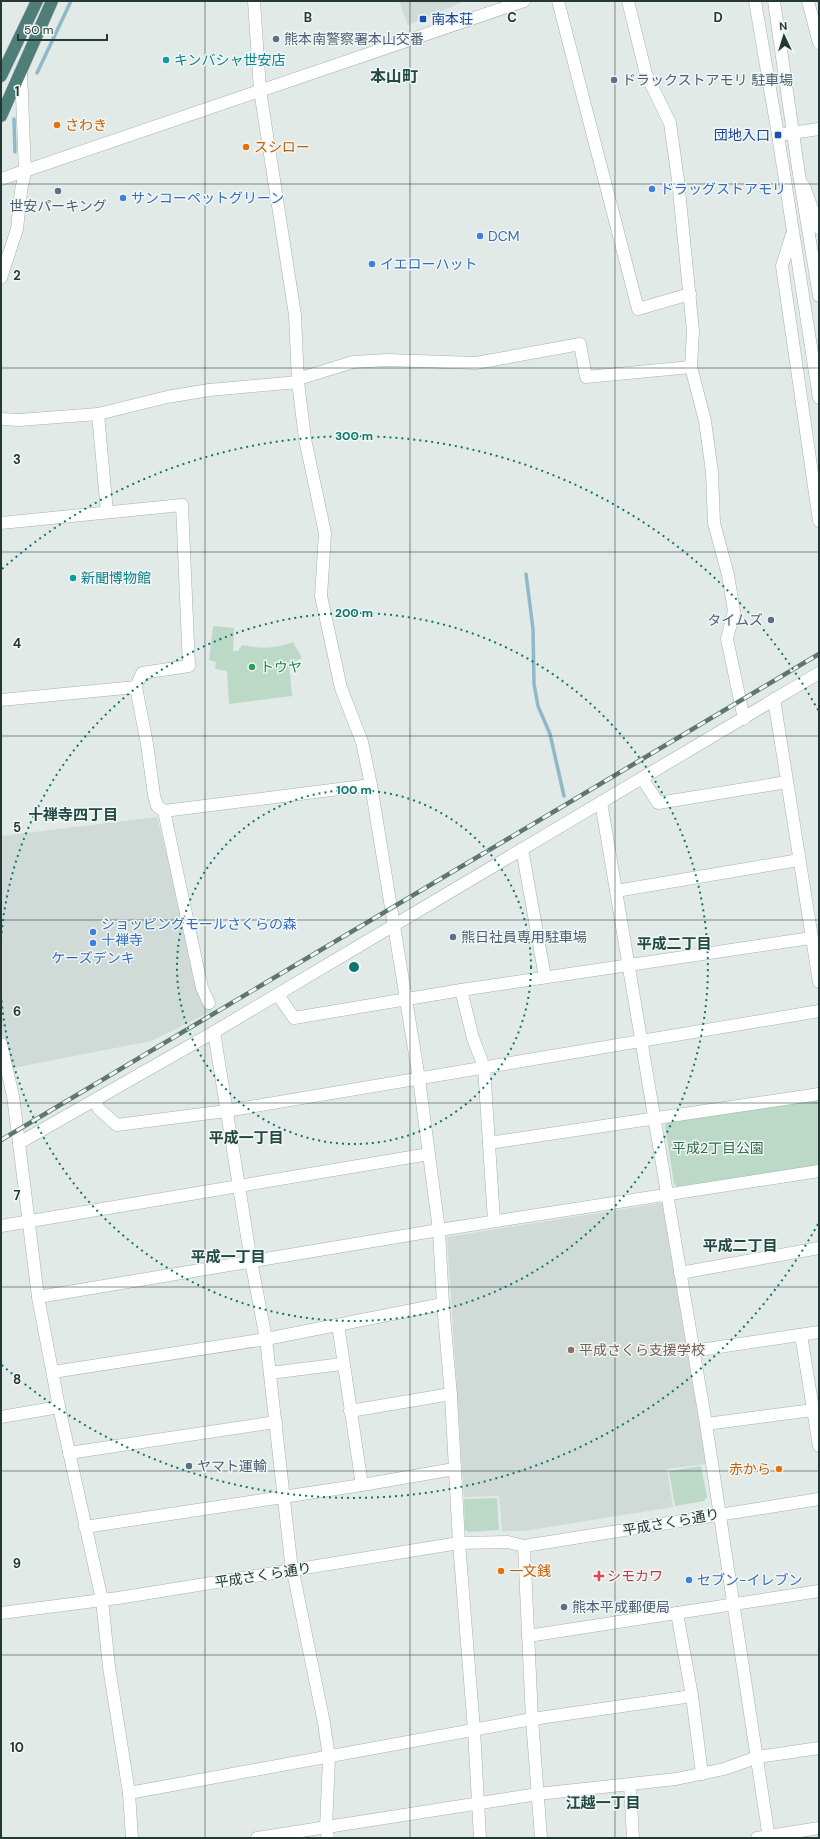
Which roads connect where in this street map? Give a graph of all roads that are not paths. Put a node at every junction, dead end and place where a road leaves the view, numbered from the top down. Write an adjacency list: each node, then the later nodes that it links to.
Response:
1 (37, 1): 12 (highway)
2 (52, 1): 11 (highway)
3 (254, 1): 13 (street)
4 (558, 1): 24 (street)
5 (628, 1): 24 (street)
6 (755, 1): 17 (street)
7 (774, 1): 16 (street)
8 (808, 1): 10 (street)
9 (517, 2): 13 (street)
10 (819, 43)
11 (21, 70): 14 (highway); 19 (street)
12 (1, 76)
13 (260, 90): 19 (street); 27 (street)
14 (1, 116)
15 (819, 129): 16 (street)
16 (793, 133): 17 (street); 18 (street)
17 (778, 135): 22 (street)
18 (798, 168): 21 (street); 25 (street)
19 (25, 172): 20 (street); 23 (street)
20 (1, 179)
21 (819, 228)
22 (792, 234): 28 (street); 31 (street)
23 (1, 278)
24 (690, 294): 26 (street)
25 (819, 296)
26 (691, 367): 27 (street); 39 (street)
27 (298, 380): 29 (street); 42 (street)
28 (819, 398)
29 (98, 414): 30 (street); 32 (street)
30 (1, 420)
31 (816, 492): 33 (street)
32 (107, 512): 34 (street); 36 (street)
33 (819, 521)
34 (1, 523)
35 (819, 673): 38 (street)
36 (136, 687): 37 (street); 44 (street)
37 (1, 700)
38 (774, 700): 39 (street); 41 (street)
39 (744, 718): 40 (street)
40 (642, 778): 41 (street); 43 (street)
41 (786, 782): 46 (street)
42 (371, 785): 44 (street); 48 (street)
43 (601, 802): 45 (street); 47 (street)
44 (164, 811): 56 (street)
45 (522, 849): 48 (street); 51 (street)
46 (799, 860): 47 (street); 49 (street)
47 (616, 891): 50 (street)
48 (394, 926): 54 (street); 55 (street)
49 (811, 938): 50 (street); 52 (street)
50 (628, 966): 51 (street); 59 (street)
51 (545, 977): 53 (street)
52 (819, 982)
53 (461, 990): 55 (street); 61 (street)
54 (278, 995): 55 (street); 58 (street)
55 (405, 998): 62 (street)
56 (209, 1003)
57 (819, 1011): 59 (street)
58 (214, 1032): 64 (street); 65 (street)
59 (641, 1042): 61 (street); 66 (street)
60 (1, 1044): 67 (street)
61 (484, 1067): 62 (street); 68 (street)
62 (419, 1079): 65 (street); 69 (street)
63 (819, 1094): 66 (street)
64 (95, 1101): 65 (street); 67 (street)
65 (226, 1111): 71 (street)
66 (654, 1119): 68 (street); 72 (street)
67 (19, 1143): 73 (street)
68 (489, 1143): 74 (street)
69 (430, 1154): 71 (street); 76 (street)
70 (819, 1171): 72 (street)
71 (239, 1186): 73 (street); 78 (street)
72 (666, 1195): 74 (street); 79 (street)
73 (29, 1221): 75 (street); 80 (street)
74 (494, 1221): 76 (street)
75 (1, 1226)
76 (439, 1230): 78 (street); 81 (street)
77 (819, 1248): 79 (street)
78 (251, 1261): 80 (street); 85 (street)
79 (680, 1273): 86 (street)
80 (38, 1297): 88 (street)
81 (443, 1304): 82 (street); 90 (street)
82 (338, 1325): 85 (street); 87 (street)
83 (819, 1332): 84 (street)
84 (801, 1335): 86 (street); 92 (street)
85 (266, 1339): 88 (street); 89 (street)
86 (693, 1351): 96 (street)
87 (342, 1364): 89 (street); 93 (street)
88 (53, 1372): 91 (street)
89 (270, 1373): 95 (street)
90 (451, 1394): 93 (street); 99 (street)
91 (59, 1407): 94 (street); 98 (street)
92 (813, 1410): 96 (street); 97 (street)
93 (350, 1411): 100 (street)
94 (1, 1417)
95 (276, 1422): 98 (street); 101 (street)
96 (706, 1424): 103 (street)
97 (819, 1446)
98 (69, 1453): 104 (street)
99 (454, 1469): 100 (street); 105 (street)
100 (362, 1485): 101 (street)
101 (283, 1496): 104 (street); 107 (street)
102 (819, 1499): 103 (street, 平成さくら通り)
103 (719, 1514): 106 (street, 平成さくら通り); 110 (street)
104 (85, 1527): 109 (street)
105 (459, 1543): 106 (street, 平成さくら通り); 107 (street, 平成さくら通り); 116 (street)
106 (524, 1546): 113 (street)
107 (292, 1570): 109 (street, 平成さくら通り); 118 (street)
108 (819, 1591): 110 (street)
109 (102, 1600): 111 (street, 平成さくら通り); 122 (street)
110 (734, 1604): 112 (street); 119 (street)
111 (1, 1613)
112 (677, 1613): 113 (street); 114 (street)
113 (528, 1636): 115 (street)
114 (692, 1696): 115 (street); 120 (street)
115 (532, 1718): 116 (street); 123 (street)
116 (474, 1730): 118 (street); 124 (street)
117 (819, 1748): 119 (street)
118 (329, 1758): 122 (street); 126 (street)
119 (758, 1758): 120 (street); 127 (street)
120 (702, 1774): 121 (street)
121 (630, 1784): 123 (street); 132 (street)
122 (129, 1793): 128 (street)
123 (538, 1794): 124 (street); 131 (street)
124 (478, 1804): 126 (street); 130 (street)
125 (819, 1828): 127 (street)
126 (327, 1833): 129 (street)
127 (765, 1837)
128 (132, 1838)
129 (257, 1838)
130 (480, 1838)
131 (541, 1838)
132 (634, 1838)

